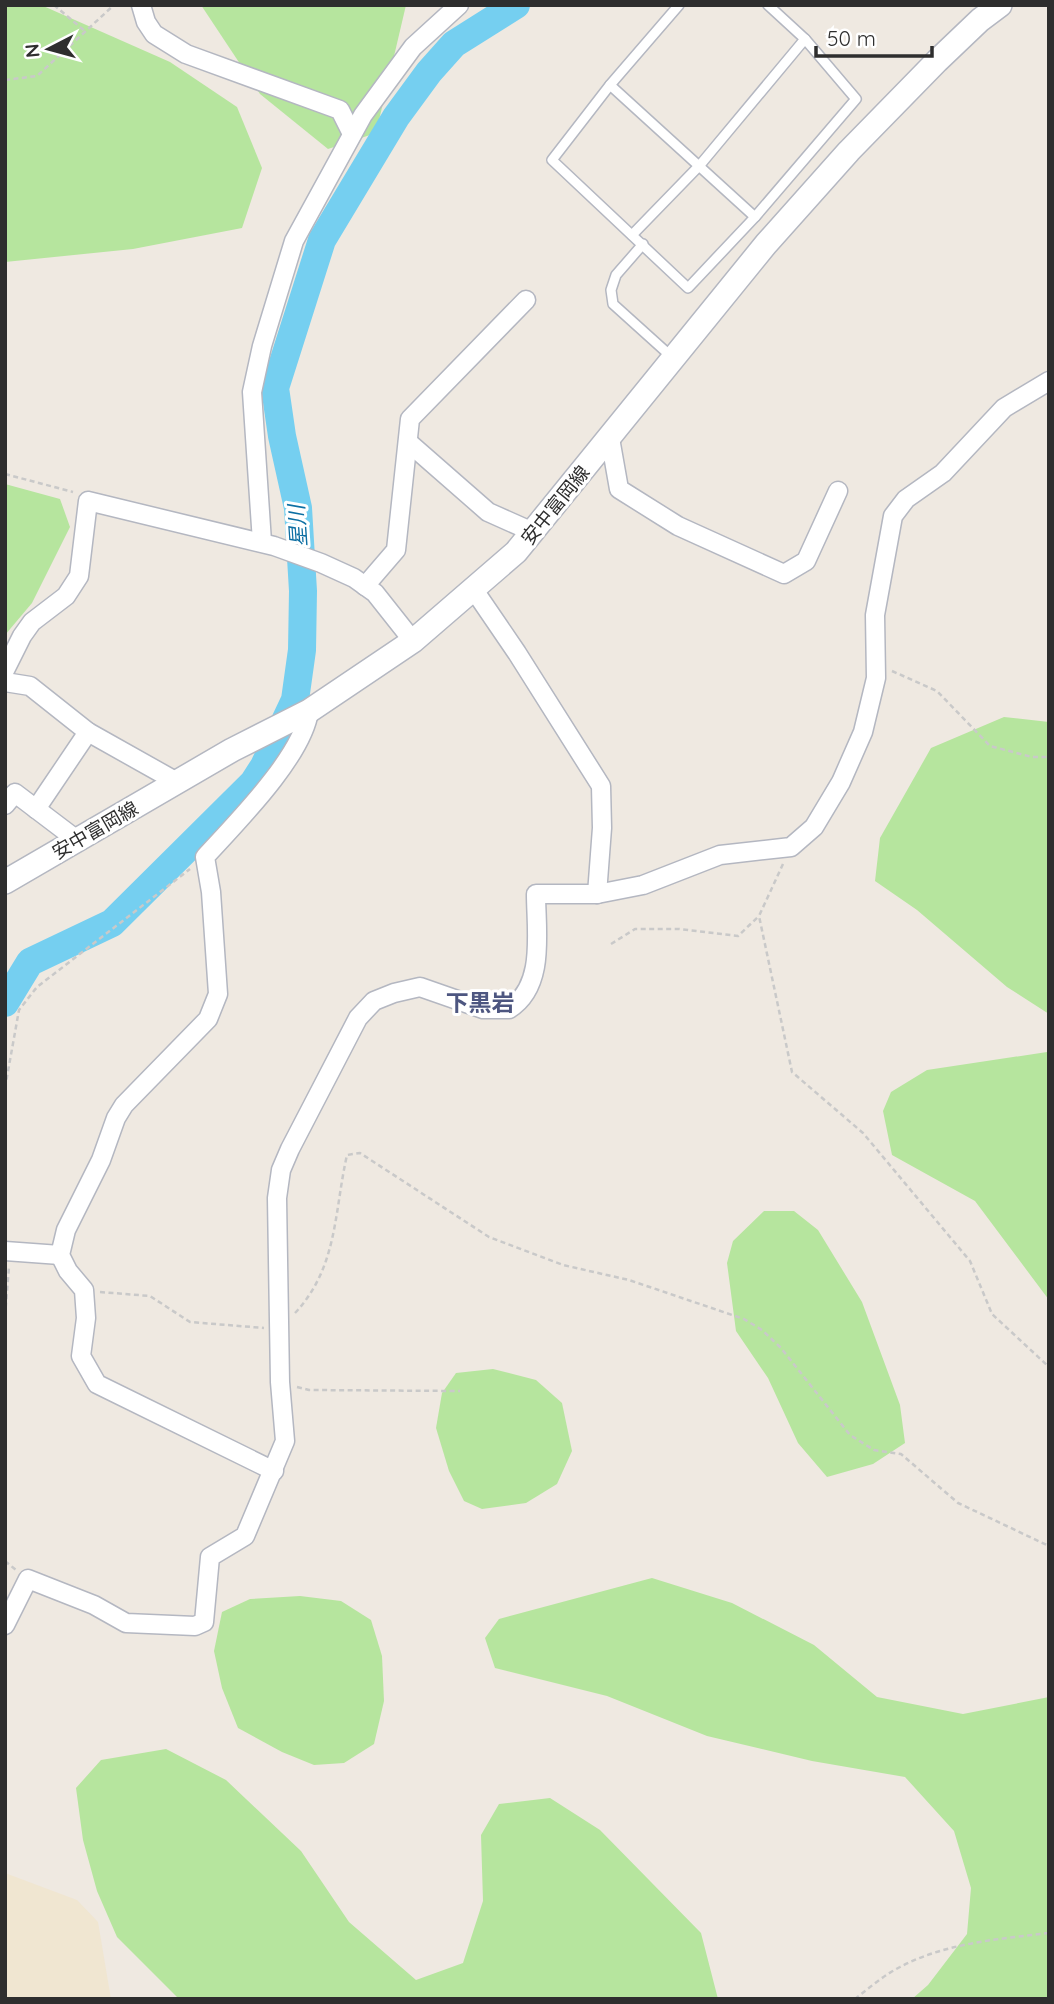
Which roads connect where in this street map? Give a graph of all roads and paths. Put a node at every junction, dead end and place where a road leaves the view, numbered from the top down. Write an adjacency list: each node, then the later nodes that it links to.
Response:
1 (54, 5): 8 (path)
2 (114, 5): 8 (path)
3 (141, 5): 12 (street)
4 (459, 5): 12 (street)
5 (679, 5): 11 (lane)
6 (768, 5): 9 (lane)
7 (1000, 5): 18 (main road, 安中富岡線)
8 (86, 32): 10 (path)
9 (805, 39): 13 (lane); 14 (lane)
10 (5, 80)
11 (610, 85): 13 (lane); 15 (lane)
12 (352, 134): 26 (street)
13 (700, 164): 14 (lane); 15 (lane)
14 (755, 217): 16 (lane)
15 (632, 234): 16 (lane)
16 (643, 244): 18 (lane)
17 (526, 300): 21 (street)
18 (674, 359): 20 (main road, 安中富岡線)
19 (1049, 382): 30 (street)
20 (610, 438): 23 (street); 25 (main road, 安中富岡線)
21 (408, 442): 25 (street); 27 (street)
22 (5, 474): 24 (path)
23 (838, 492)
24 (88, 500): 26 (street); 31 (street)
25 (533, 532): 28 (main road, 安中富岡線)
26 (268, 544): 27 (street)
27 (365, 586): 29 (street)
28 (474, 590): 29 (main road, 安中富岡線); 43 (street)
29 (413, 641): 33 (main road, 安中富岡線)
30 (876, 664): 35 (path); 40 (street)
31 (5, 670)
32 (5, 681): 34 (street)
33 (306, 713): 36 (main road, 安中富岡線); 41 (street)
34 (88, 732): 36 (street); 38 (street)
35 (1049, 757)
36 (177, 782): 39 (main road, 安中富岡線)
37 (5, 804): 38 (street)
38 (36, 809): 39 (street)
39 (76, 840): 42 (main road, 安中富岡線)
40 (791, 847): 43 (street); 44 (path)
41 (205, 857): 46 (path); 48 (street)
42 (5, 882)
43 (597, 894): 51 (street)
44 (759, 916): 45 (path); 52 (path)
45 (611, 944)
46 (5, 1088)
47 (7, 1251): 48 (street); 50 (path)
48 (60, 1255): 49 (street)
49 (84, 1290): 51 (path); 55 (street)
50 (5, 1316)
51 (279, 1329): 53 (street); 56 (path)
52 (1049, 1367)
53 (280, 1382): 54 (path); 55 (street)
54 (460, 1391)
55 (274, 1471): 57 (street)
56 (1049, 1546)
57 (5, 1625)
58 (1049, 1933): 59 (path)
59 (855, 1999)

